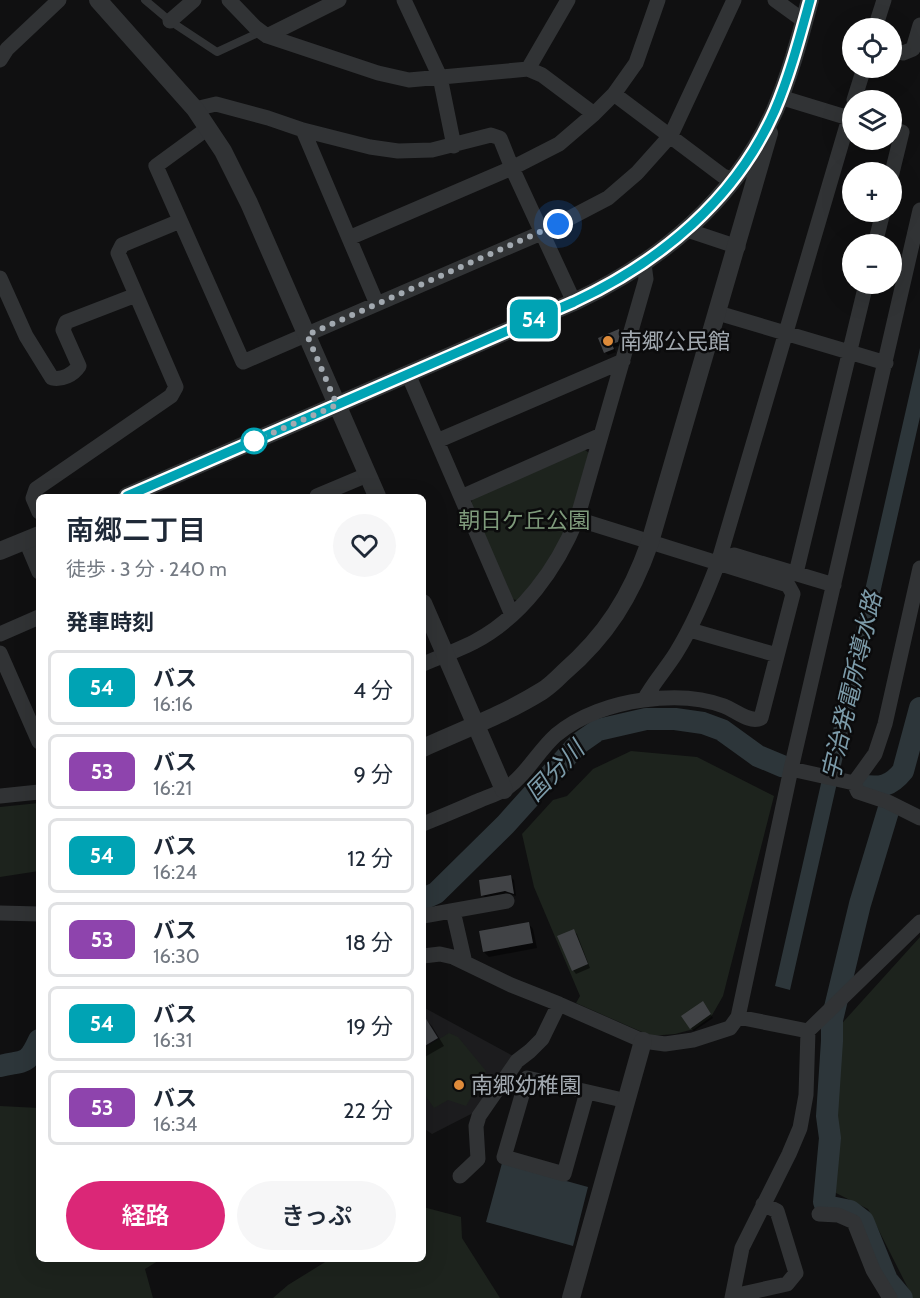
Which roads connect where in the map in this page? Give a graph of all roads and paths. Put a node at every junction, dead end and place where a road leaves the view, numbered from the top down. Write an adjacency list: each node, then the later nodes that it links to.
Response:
1 (59, 0): 19 (street)
2 (98, 0): 25 (street)
3 (145, 0): 15 (lane)
4 (194, 0): 15 (street)
5 (229, 0): 18 (street)
6 (404, 0): 22 (street)
7 (568, 0): 21 (street)
8 (658, 0): 23 (street)
9 (734, 0): 30 (street)
10 (775, 0): 16 (street)
11 (810, 0): 16 (street)
12 (884, 0): 14 (street)
13 (330, 2): 18 (street)
14 (878, 18)
15 (170, 21): 18 (lane)
16 (804, 21): 24 (street)
17 (920, 25): 20 (street)
18 (264, 34): 22 (street)
19 (2, 50)
20 (902, 53)
21 (528, 69): 22 (street); 26 (street)
22 (440, 77): 32 (street)
23 (614, 94): 26 (street); 30 (street)
24 (777, 104): 27 (street); 34 (street); 35 (street)
25 (195, 109): 28 (street); 29 (street)
26 (594, 114): 33 (street)
27 (842, 114)
28 (208, 128): 37 (street); 50 (street)
29 (303, 130): 32 (street); 40 (street)
30 (671, 135): 34 (street); 39 (street)
31 (842, 145): 49 (street)
32 (454, 146): 33 (street)
33 (512, 168): 39 (street); 40 (street)
34 (733, 180): 35 (street); 38 (street)
35 (754, 190): 41 (street)
36 (920, 210): 53 (street)
37 (180, 221): 45 (street); 50 (street)
38 (687, 230): 41 (street); 42 (street)
39 (541, 233): 46 (street); 47 (street)
40 (349, 238): 47 (street)
41 (738, 247): 48 (street)
42 (644, 264): 46 (street); 52 (street)
43 (0, 278): 45 (street)
44 (864, 294): 51 (street)
45 (136, 295): 63 (street)
46 (574, 302): 54 (street)
47 (377, 304): 50 (street)
48 (718, 313): 49 (street); 66 (street)
49 (786, 333): 51 (street); 69 (street)
50 (307, 335): 55 (street)
51 (849, 352): 53 (street); 71 (street)
52 (623, 361): 56 (street); 57 (street)
53 (886, 363): 72 (street)
54 (408, 374): 55 (street); 57 (street)
55 (337, 405): 58 (street); 59 (street)
56 (601, 435): 62 (street); 64 (street)
57 (437, 441): 62 (street)
58 (367, 475): 60 (street); 61 (street)
59 (152, 492)
60 (322, 494)
61 (376, 494)
62 (461, 497): 74 (street)
63 (36, 505)
64 (577, 519): 66 (street); 74 (street)
65 (32, 538): 67 (street); 68 (street)
66 (650, 542): 69 (street); 83 (street)
67 (0, 551)
68 (36, 557)
69 (718, 563): 71 (street); 76 (street); 80 (street)
70 (920, 568): 87 (street)
71 (796, 573): 72 (street)
72 (834, 585): 86 (street)
73 (426, 610): 79 (street)
74 (512, 615): 79 (street)
75 (36, 618): 77 (street)
76 (690, 630): 80 (street); 82 (street)
77 (0, 634)
78 (0, 653): 84 (street)
79 (446, 655): 81 (street); 83 (street)
80 (777, 655): 82 (street)
81 (426, 663)
82 (644, 700): 88 (street)
83 (476, 725): 85 (street); 88 (street)
84 (36, 735)
85 (426, 747)
86 (791, 769): 87 (street); 102 (street)
87 (854, 783): 91 (street)
88 (504, 790): 92 (street)
89 (36, 792): 90 (street)
90 (0, 796)
91 (920, 818)
92 (426, 823)
93 (507, 901): 94 (street)
94 (453, 910): 97 (street); 100 (street)
95 (0, 913): 96 (street)
96 (36, 914)
97 (426, 915)
98 (920, 922): 103 (street)
99 (426, 956): 100 (street)
100 (465, 963): 101 (street)
101 (559, 1004): 104 (street); 107 (street)
102 (738, 1017): 103 (street); 104 (street)
103 (808, 1031): 108 (street)
104 (643, 1041): 106 (street)
105 (587, 1092): 105 (street); 106 (street)
106 (627, 1101): 111 (street)
107 (460, 1176)
108 (763, 1204): 110 (street); 110 (street)
109 (819, 1214): 112 (street)
110 (733, 1297)
111 (571, 1298)
112 (890, 1298)

